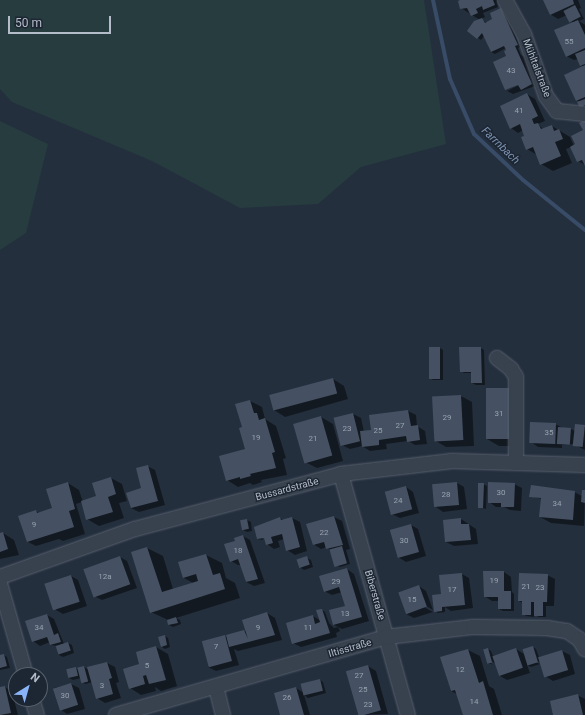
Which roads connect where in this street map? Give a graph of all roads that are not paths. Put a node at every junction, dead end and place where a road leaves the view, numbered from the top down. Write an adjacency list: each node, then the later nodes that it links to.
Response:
1 (505, 0): 2 (street, Mühltalstraße)
2 (585, 114)
3 (497, 358): 4 (street)
4 (516, 463): 5 (street, Bussardstraße); 6 (street, Bussardstraße)
5 (585, 465)
6 (341, 474): 7 (street, Bussardstraße); 9 (street, Biberstraße)
7 (0, 577)
8 (0, 584): 11 (street)
9 (386, 637): 10 (street, Iltisstraße); 12 (street, Iltisstraße); 15 (street, Biberstraße)
10 (584, 648)
11 (24, 667)
12 (216, 687): 13 (street, Iltisstraße); 14 (street)
13 (116, 715)
14 (223, 715)
15 (408, 715)

